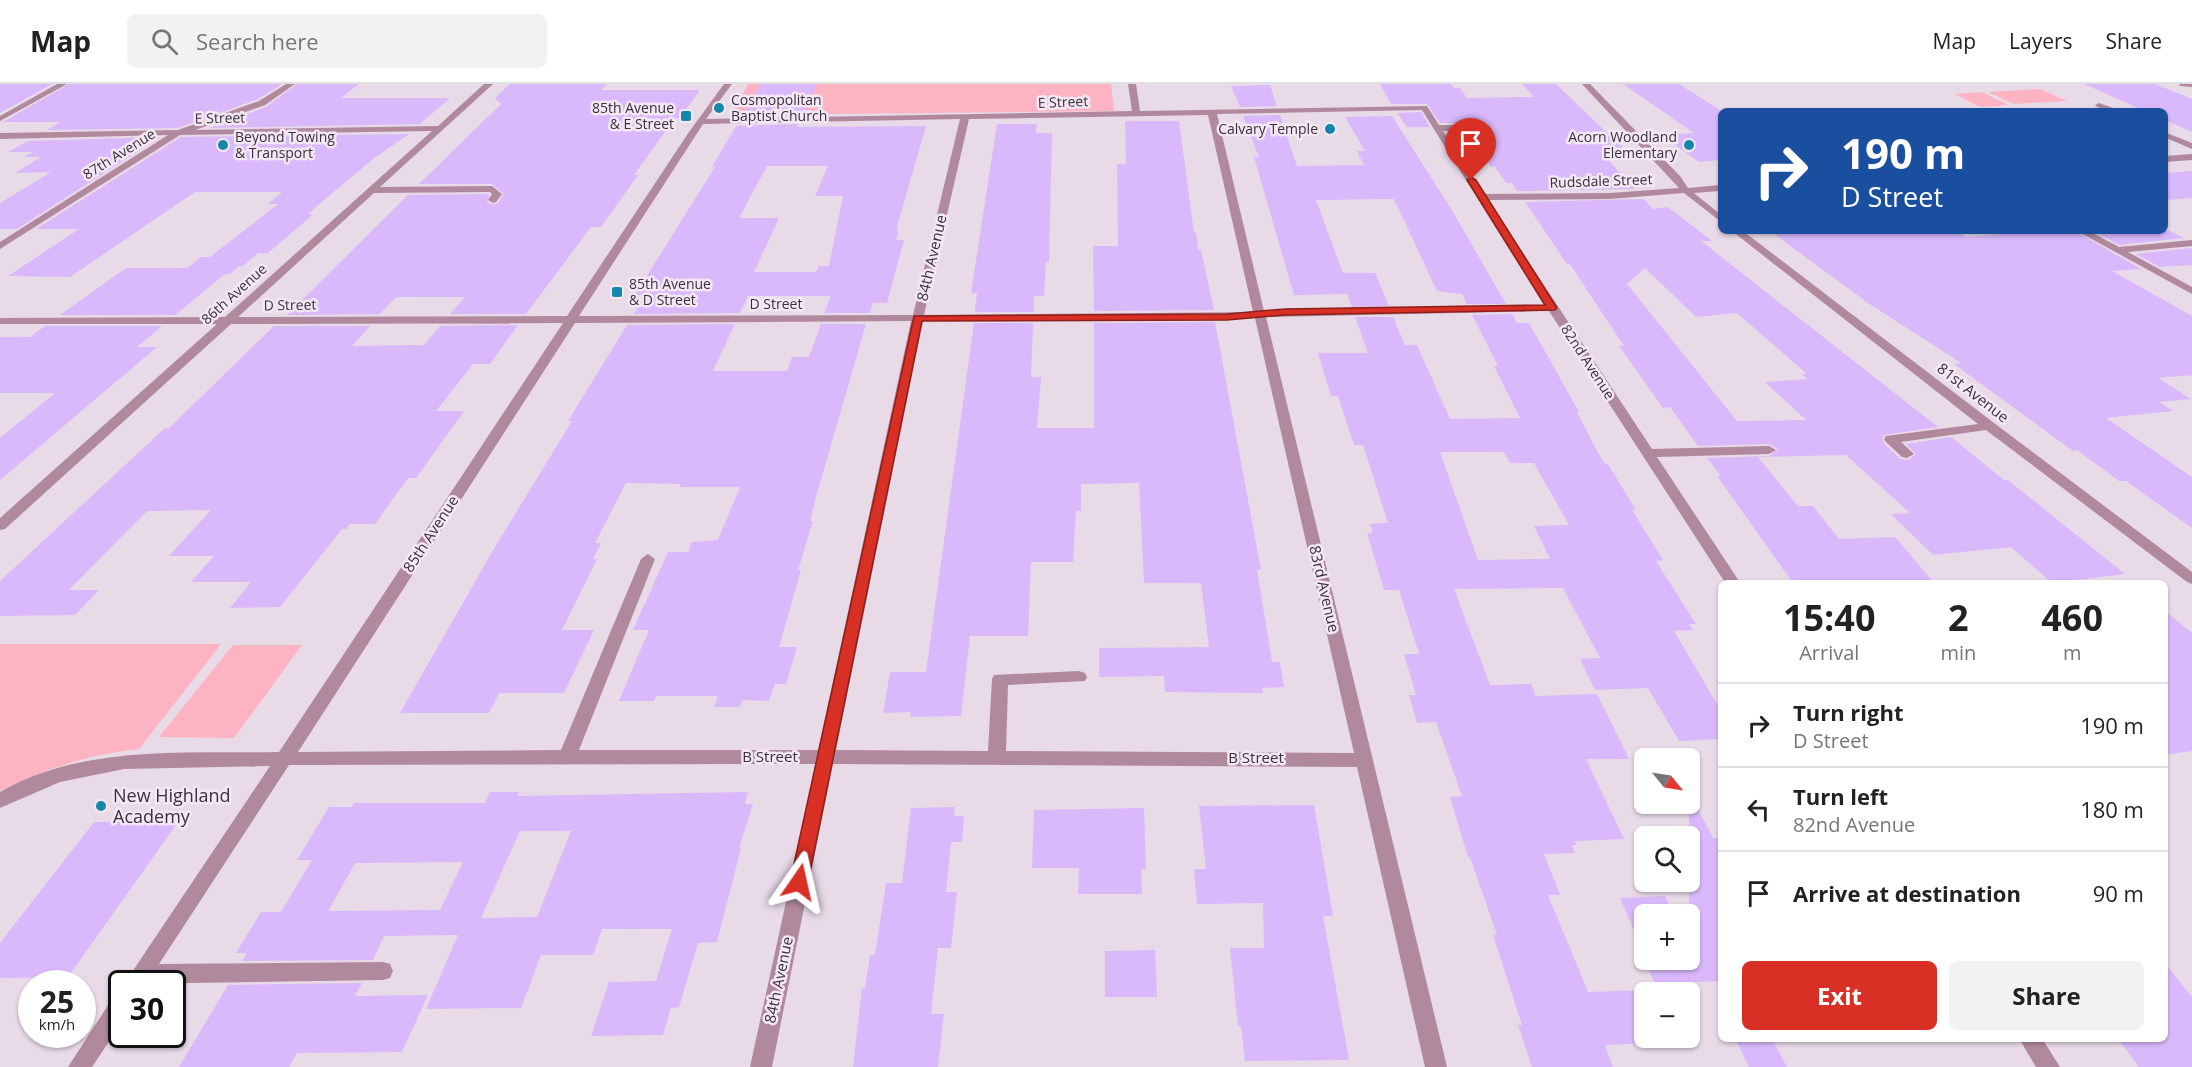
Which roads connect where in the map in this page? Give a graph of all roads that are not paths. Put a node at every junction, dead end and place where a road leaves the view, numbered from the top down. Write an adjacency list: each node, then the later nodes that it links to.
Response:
1 (63, 84): 18 (street)
2 (291, 84): 10 (street, 87th Avenue)
3 (489, 84): 21 (street, 86th Avenue)
4 (728, 84): 20 (street, 85th Avenue)
5 (1132, 84): 15 (street)
6 (1586, 84): 33 (street)
7 (2183, 84): 8 (street)
8 (2192, 86)
9 (1355, 100): 14 (street)
10 (262, 103): 24 (street, 87th Avenue); 25 (street, 87th Avenue)
11 (2099, 105): 13 (street)
12 (1424, 108): 14 (street, E Street); 22 (street, 82nd Avenue)
13 (2106, 108)
14 (1360, 109): 16 (street, E Street)
15 (1136, 113): 16 (street, E Street); 17 (street, E Street)
16 (1213, 116): 19 (street); 44 (street, 83rd Avenue)
17 (965, 118): 20 (street, E Street); 45 (street, 84th Avenue)
18 (0, 119)
19 (1324, 119)
20 (702, 122): 46 (street, 85th Avenue)
21 (440, 128): 24 (street, E Street); 32 (street, 86th Avenue)
22 (1438, 128): 23 (street); 34 (street, 82nd Avenue)
23 (1468, 128)
24 (227, 132): 25 (street, E Street)
25 (178, 133): 26 (street, E Street); 40 (street, 87th Avenue)
26 (0, 136)
27 (2168, 136): 28 (street)
28 (2192, 146)
29 (2192, 157): 30 (street)
30 (2168, 159)
31 (1718, 188): 33 (street, Rudsdale Street)
32 (371, 190): 35 (street); 48 (street, 86th Avenue)
33 (1685, 190): 34 (street, Rudsdale Street); 36 (street)
34 (1483, 197): 43 (street, 82nd Avenue)
35 (494, 200)
36 (1718, 216)
37 (1741, 234): 49 (street, 81st Avenue)
38 (2088, 234): 41 (street)
39 (2192, 243): 41 (street)
40 (0, 246)
41 (2117, 250): 42 (street)
42 (2192, 291)
43 (1552, 308): 44 (street, D Street); 51 (street, 82nd Avenue)
44 (1260, 315): 45 (street, D Street); 62 (street, 83rd Avenue)
45 (918, 318): 46 (street, D Street); 58 (street, 84th Avenue)
46 (571, 320): 48 (street, D Street); 61 (street, 85th Avenue)
47 (0, 321): 48 (street, D Street)
48 (226, 321): 53 (street, 86th Avenue)
49 (1989, 426): 52 (street); 55 (street, 81st Avenue)
50 (1769, 450): 51 (street)
51 (1647, 453): 56 (street, 82nd Avenue)
52 (1907, 454)
53 (0, 526)
54 (648, 559): 59 (street)
55 (2192, 579)
56 (1731, 580)
57 (1079, 677): 60 (street)
58 (824, 757): 59 (street, B Street); 60 (street, B Street); 70 (street, 84th Avenue)
59 (567, 758): 61 (street, B Street)
60 (997, 758): 62 (street, B Street)
61 (284, 759): 63 (street, B Street); 64 (street, 85th Avenue)
62 (1364, 760): 71 (street, 83rd Avenue)
63 (0, 801)
64 (143, 970)
65 (383, 971): 66 (street)
66 (186, 977)
67 (108, 1024): 69 (street)
68 (2032, 1042): 72 (street)
69 (79, 1067)
70 (761, 1067)
71 (1436, 1067)
72 (2049, 1067)

